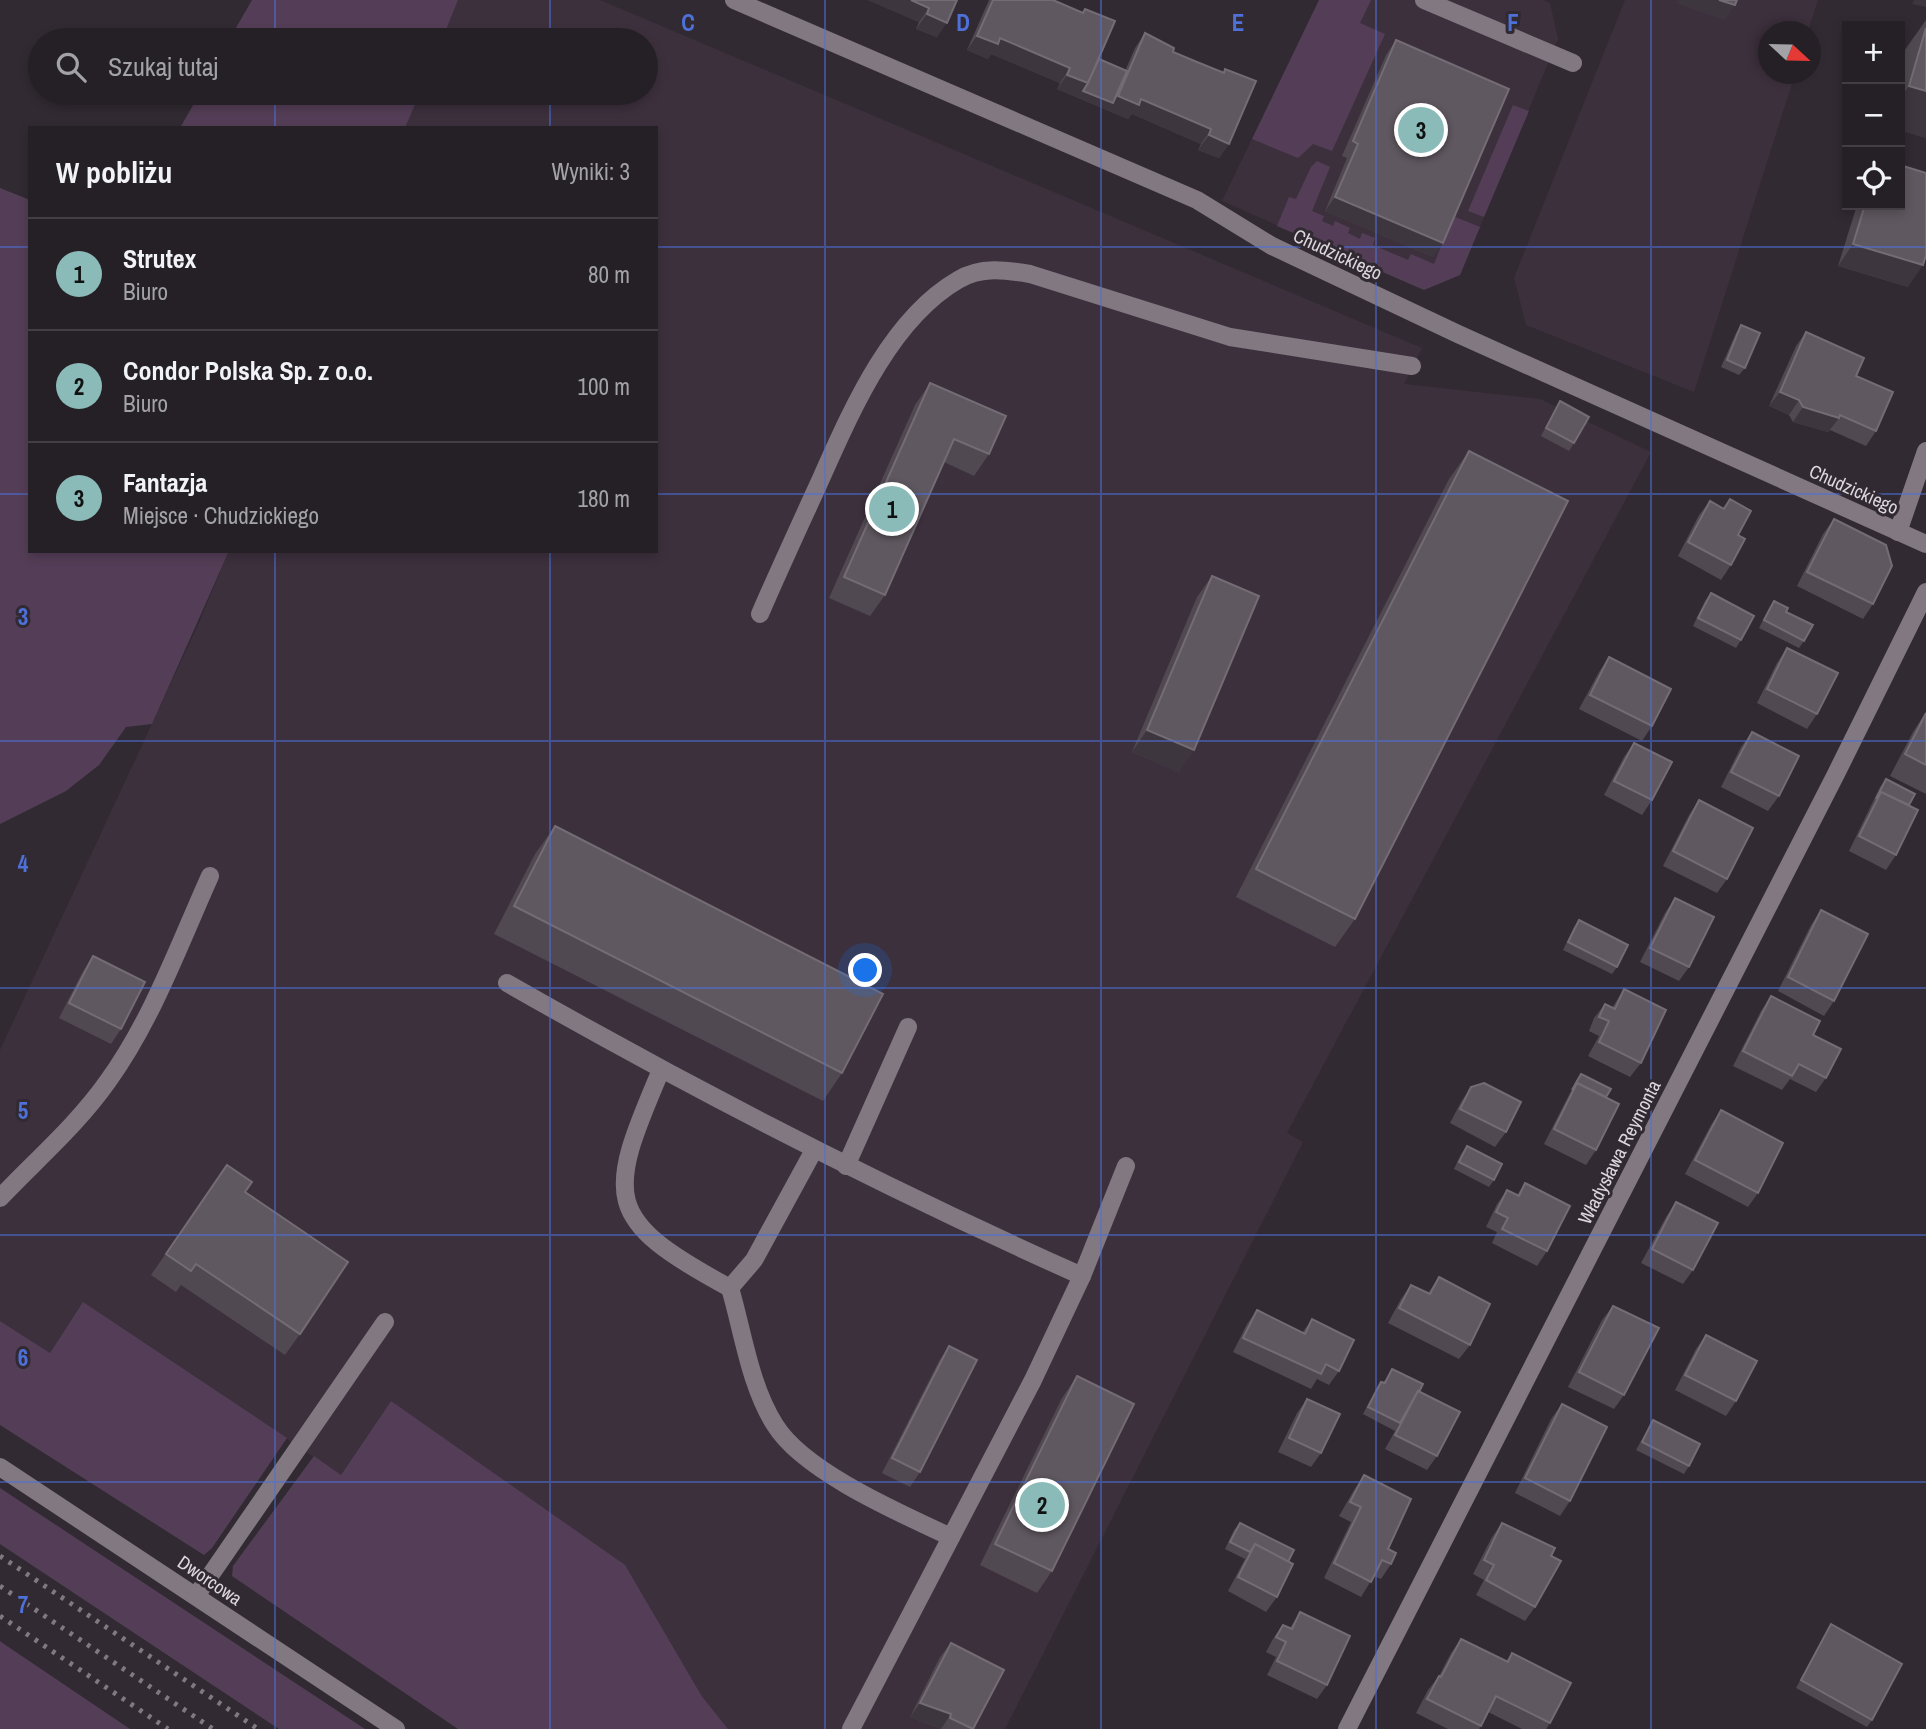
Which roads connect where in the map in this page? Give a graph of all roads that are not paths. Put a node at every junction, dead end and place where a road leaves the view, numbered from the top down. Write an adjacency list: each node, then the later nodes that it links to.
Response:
1 (734, 0): 6 (street, Chudzickiego)
2 (1424, 0): 3 (street)
3 (1573, 63)
4 (1412, 366): 9 (street)
5 (1926, 452): 6 (street)
6 (1898, 532): 7 (street, Chudzickiego)
7 (1926, 544)
8 (1926, 592): 26 (street, Władysława Reymonta)
9 (760, 614)
10 (210, 876): 17 (street)
11 (507, 983): 13 (street)
12 (908, 1027): 15 (street)
13 (661, 1070): 14 (street); 19 (street)
14 (814, 1150): 15 (street); 19 (street)
15 (846, 1166): 18 (street)
16 (1126, 1166): 18 (street)
17 (0, 1198)
18 (1082, 1276): 22 (street)
19 (730, 1288): 22 (street)
20 (385, 1322): 23 (street)
21 (0, 1467): 23 (street, Dworcowa)
22 (951, 1537): 25 (street)
23 (196, 1595): 24 (street, Dworcowa)
24 (396, 1729)
25 (851, 1729)
26 (1347, 1729)

